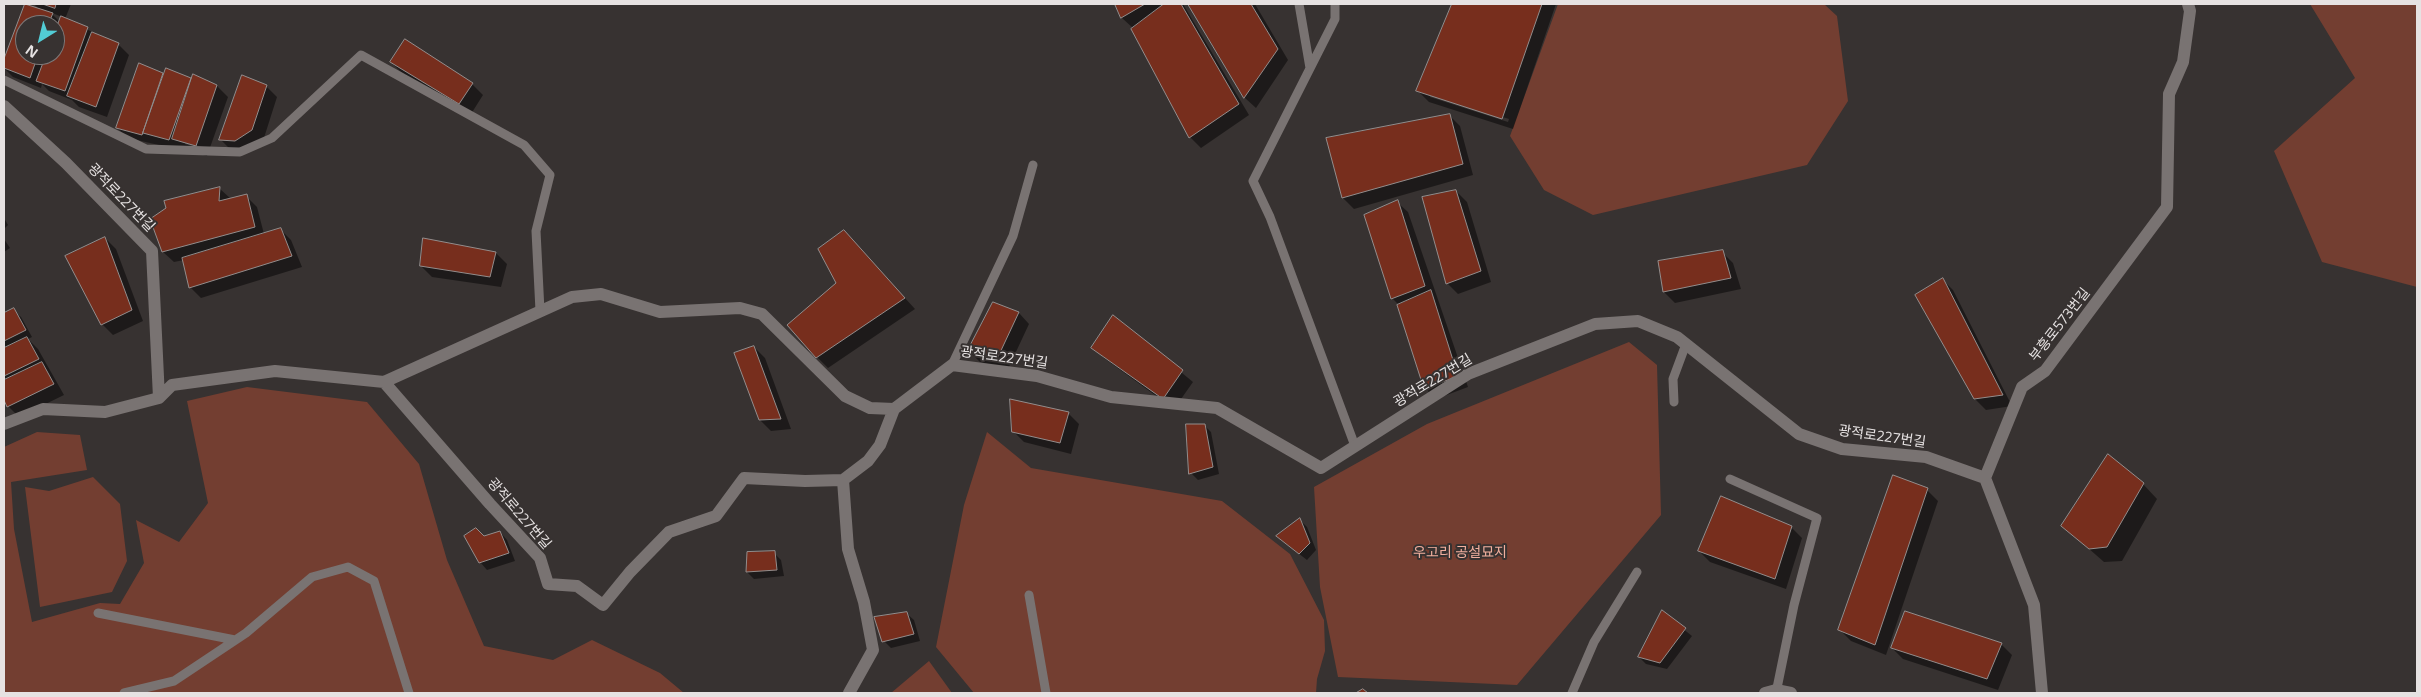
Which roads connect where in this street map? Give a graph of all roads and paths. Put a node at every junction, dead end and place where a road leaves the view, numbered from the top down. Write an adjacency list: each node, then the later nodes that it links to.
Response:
1 (1299, 4): 4 (lane)
2 (1335, 4): 4 (lane)
3 (2188, 4): 17 (street, 부흥로573번길)
4 (1310, 68): 16 (lane)
5 (4, 80): 8 (lane)
6 (4, 106): 12 (street, 광적로227번길)
7 (1033, 166): 10 (lane)
8 (540, 312): 11 (street); 14 (street)
9 (1686, 344): 13 (lane); 16 (street, 광적로227번길); 17 (street, 광적로227번길)
10 (952, 365): 14 (street, 광적로227번길); 16 (street, 광적로227번길)
11 (384, 382): 12 (street); 18 (street, 광적로227번길)
12 (159, 398): 15 (street)
13 (1674, 402)
14 (894, 409): 18 (street)
15 (4, 424)
16 (1355, 446)
17 (1984, 478): 31 (street)
18 (843, 480): 27 (street)
19 (1730, 480): 24 (lane)
20 (1638, 572): 29 (lane)
21 (1029, 594): 28 (lane)
22 (98, 613): 23 (lane)
23 (235, 640): 25 (lane); 26 (lane)
24 (1772, 692): 30 (street)
25 (124, 693)
26 (409, 693)
27 (849, 693)
28 (1046, 693)
29 (1572, 693)
30 (1791, 693)
31 (2042, 693)

